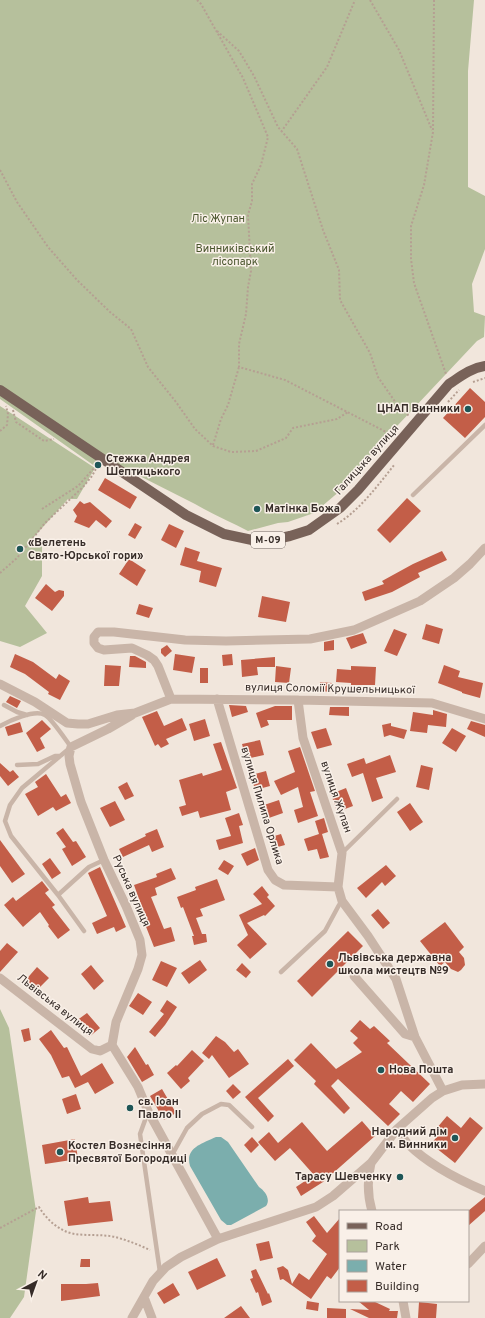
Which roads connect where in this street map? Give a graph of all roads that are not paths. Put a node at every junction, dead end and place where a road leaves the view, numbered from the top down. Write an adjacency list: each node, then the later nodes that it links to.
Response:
1 (485, 366): 2 (main road, Галицька вулиця / М-09)
2 (0, 390)
3 (485, 425): 4 (lane)
4 (413, 495)
5 (485, 548): 7 (street)
6 (3, 685): 11 (street, вулиця Соломії Крушельницької)
7 (171, 699): 8 (street, вулиця Соломії Крушельницької); 11 (street, вулиця Соломії Крушельницької)
8 (217, 699): 9 (street, вулиця Соломії Крушельницької); 21 (street, вулиця Пилипа Орлика)
9 (298, 700): 13 (street, вулиця Соломії Крушельницької); 19 (street, вулиця Жупан)
10 (4, 705): 12 (lane)
11 (136, 713): 15 (street)
12 (27, 715): 14 (lane); 15 (lane)
13 (485, 719)
14 (0, 726)
15 (71, 747): 16 (lane); 20 (street, Руська вулиця)
16 (60, 756): 17 (lane); 22 (lane)
17 (16, 765)
18 (397, 799): 19 (lane)
19 (342, 853): 21 (street, вулиця Жупан)
20 (104, 860): 22 (lane); 29 (street, Руська вулиця)
21 (338, 887): 23 (street, вулиця Жупан)
22 (58, 895): 24 (lane)
23 (342, 901): 25 (lane); 28 (street)
24 (84, 932)
25 (281, 972)
26 (354, 976): 28 (street)
27 (0, 978): 29 (street, Львівська вулиця)
28 (415, 1037): 31 (street)
29 (112, 1045): 32 (street)
30 (485, 1084): 31 (street)
31 (444, 1090): 34 (street)
32 (148, 1112): 35 (street); 42 (lane)
33 (252, 1127): 35 (lane)
34 (397, 1129): 36 (street); 37 (street)
35 (172, 1156): 39 (street)
36 (371, 1163): 38 (street); 39 (street)
37 (485, 1192)
38 (372, 1210)
39 (218, 1239): 42 (street)
40 (485, 1246): 41 (street)
41 (469, 1263)
42 (160, 1274): 43 (street)
43 (144, 1297): 45 (street); 46 (street)
44 (404, 1302): 47 (street)
45 (132, 1318)
46 (152, 1318)
47 (406, 1318)

